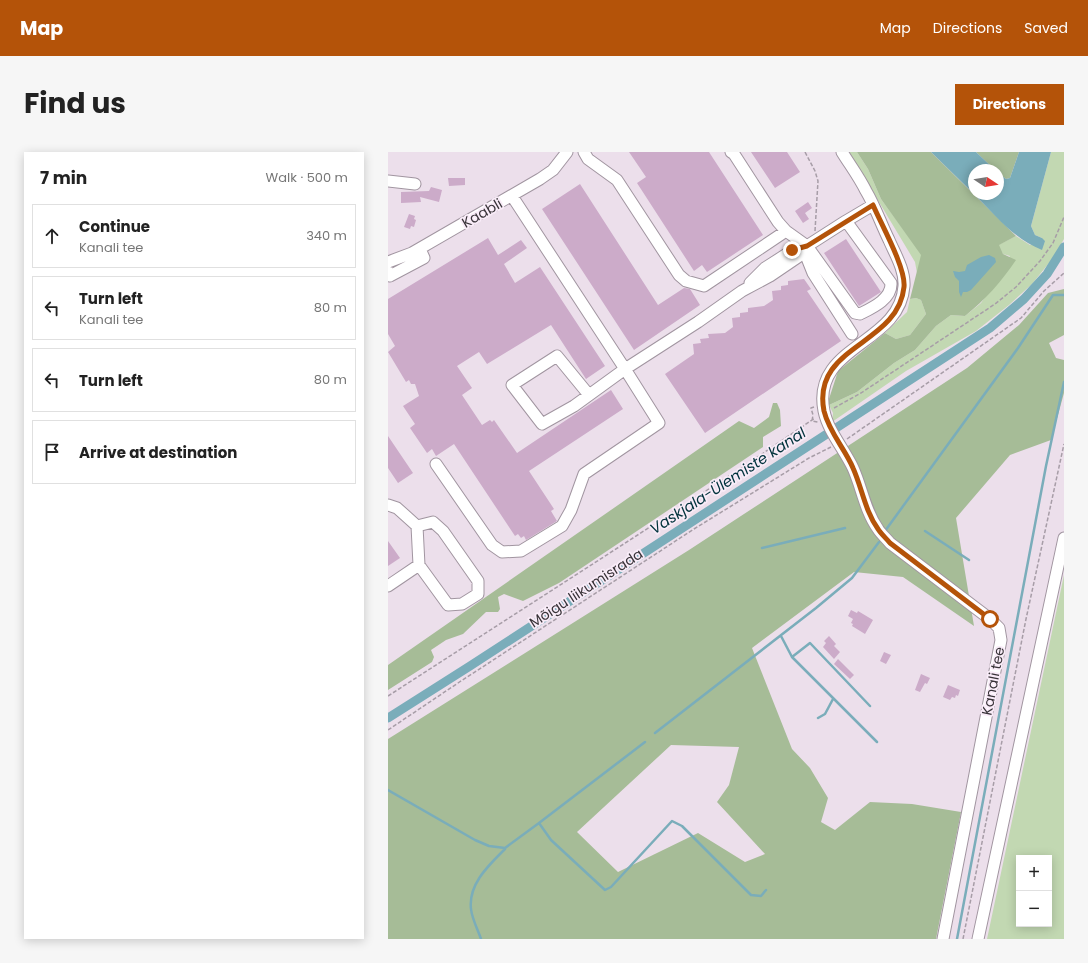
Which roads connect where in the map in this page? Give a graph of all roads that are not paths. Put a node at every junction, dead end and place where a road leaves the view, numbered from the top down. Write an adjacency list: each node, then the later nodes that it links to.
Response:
1 (567, 152): 7 (street, Kaabli)
2 (584, 152): 10 (street)
3 (732, 152): 10 (street)
4 (842, 152): 8 (street, Kanali tee)
5 (388, 181): 6 (street)
6 (415, 184)
7 (512, 196): 12 (street, Kaabli); 16 (street)
8 (873, 205): 9 (street); 24 (street, Kanali tee)
9 (846, 221): 11 (street); 11 (street)
10 (786, 231): 11 (street)
11 (807, 246): 15 (street); 16 (street)
12 (420, 249): 13 (street, Kaabli); 14 (street)
13 (388, 262)
14 (388, 272)
15 (852, 334)
16 (625, 370): 17 (street); 18 (street)
17 (589, 395): 17 (street)
18 (436, 464)
19 (388, 505): 20 (street)
20 (417, 526): 22 (street); 22 (street)
21 (1064, 538): 25 (street)
22 (419, 565): 23 (street)
23 (388, 586)
24 (943, 939)
25 (978, 939)

